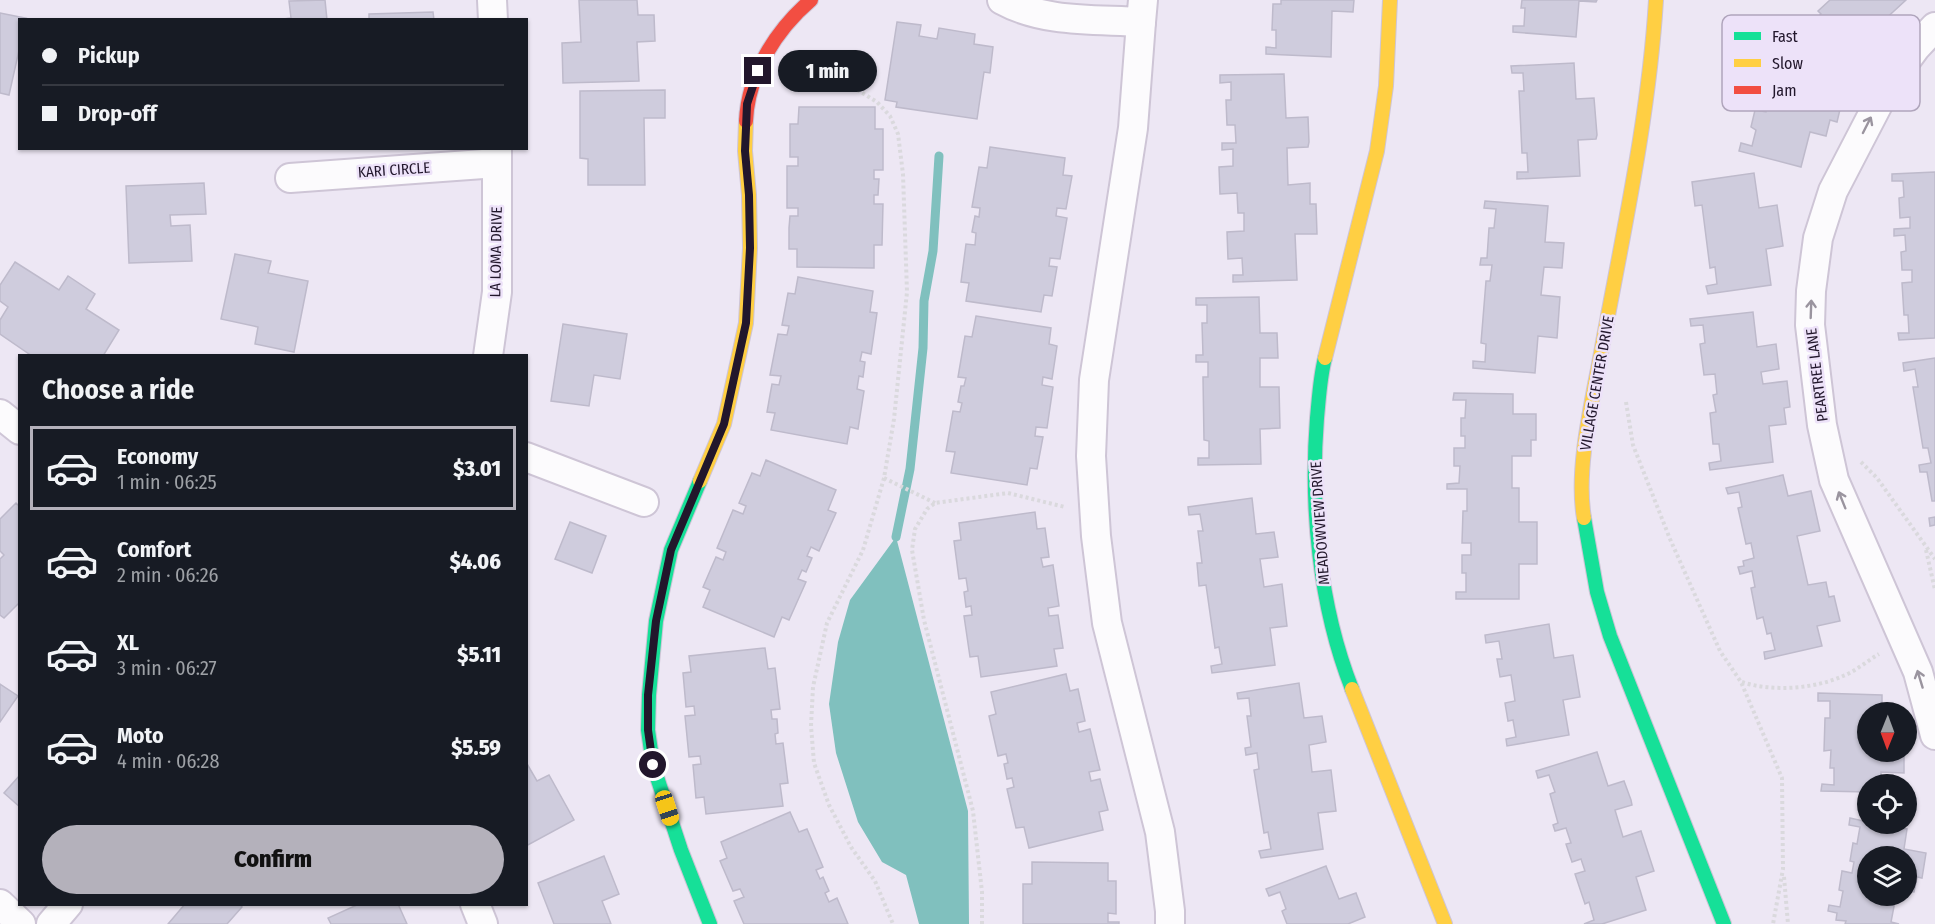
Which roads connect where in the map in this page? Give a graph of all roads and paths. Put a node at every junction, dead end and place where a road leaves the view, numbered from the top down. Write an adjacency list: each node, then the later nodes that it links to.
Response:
1 (492, 0): 7 (street)
2 (811, 0): 9 (street)
3 (1002, 0): 6 (street)
4 (1390, 0): 41 (street, MEADOWVIEW DRIVE)
5 (1656, 0): 42 (street, VILLAGE CENTER DRIVE)
6 (1142, 11): 40 (street)
7 (493, 18)
8 (1935, 27): 10 (street, PEARTREE LANE, one-way to 8)
9 (776, 39): 20 (path); 37 (street)
10 (1920, 43)
11 (1875, 111): 17 (street, PEARTREE LANE, one-way to 11)
12 (497, 156): 13 (street, KARI CIRCLE); 14 (street, LA LOMA DRIVE)
13 (290, 178)
14 (488, 354)
15 (1624, 393): 28 (path)
16 (0, 414): 18 (street)
17 (1822, 425): 24 (path); 27 (street, PEARTREE LANE, one-way to 17)
18 (18, 428)
19 (528, 458): 21 (street)
20 (884, 478): 22 (path); 38 (path)
21 (644, 502)
22 (935, 503): 23 (path); 39 (path)
23 (1067, 507)
24 (1925, 547): 25 (path); 26 (path)
25 (1935, 559)
26 (1935, 590)
27 (1904, 642): 28 (path); 29 (street, PEARTREE LANE, one-way to 27)
28 (1742, 682): 30 (path)
29 (1935, 735)
30 (1783, 869): 43 (path); 44 (path)
31 (0, 904): 34 (street)
32 (66, 906): 35 (street)
33 (477, 906): 36 (street)
34 (21, 924)
35 (51, 924)
36 (483, 924)
37 (710, 924)
38 (893, 924)
39 (982, 924)
40 (1170, 924)
41 (1444, 924)
42 (1724, 924)
43 (1773, 924)
44 (1788, 924)

